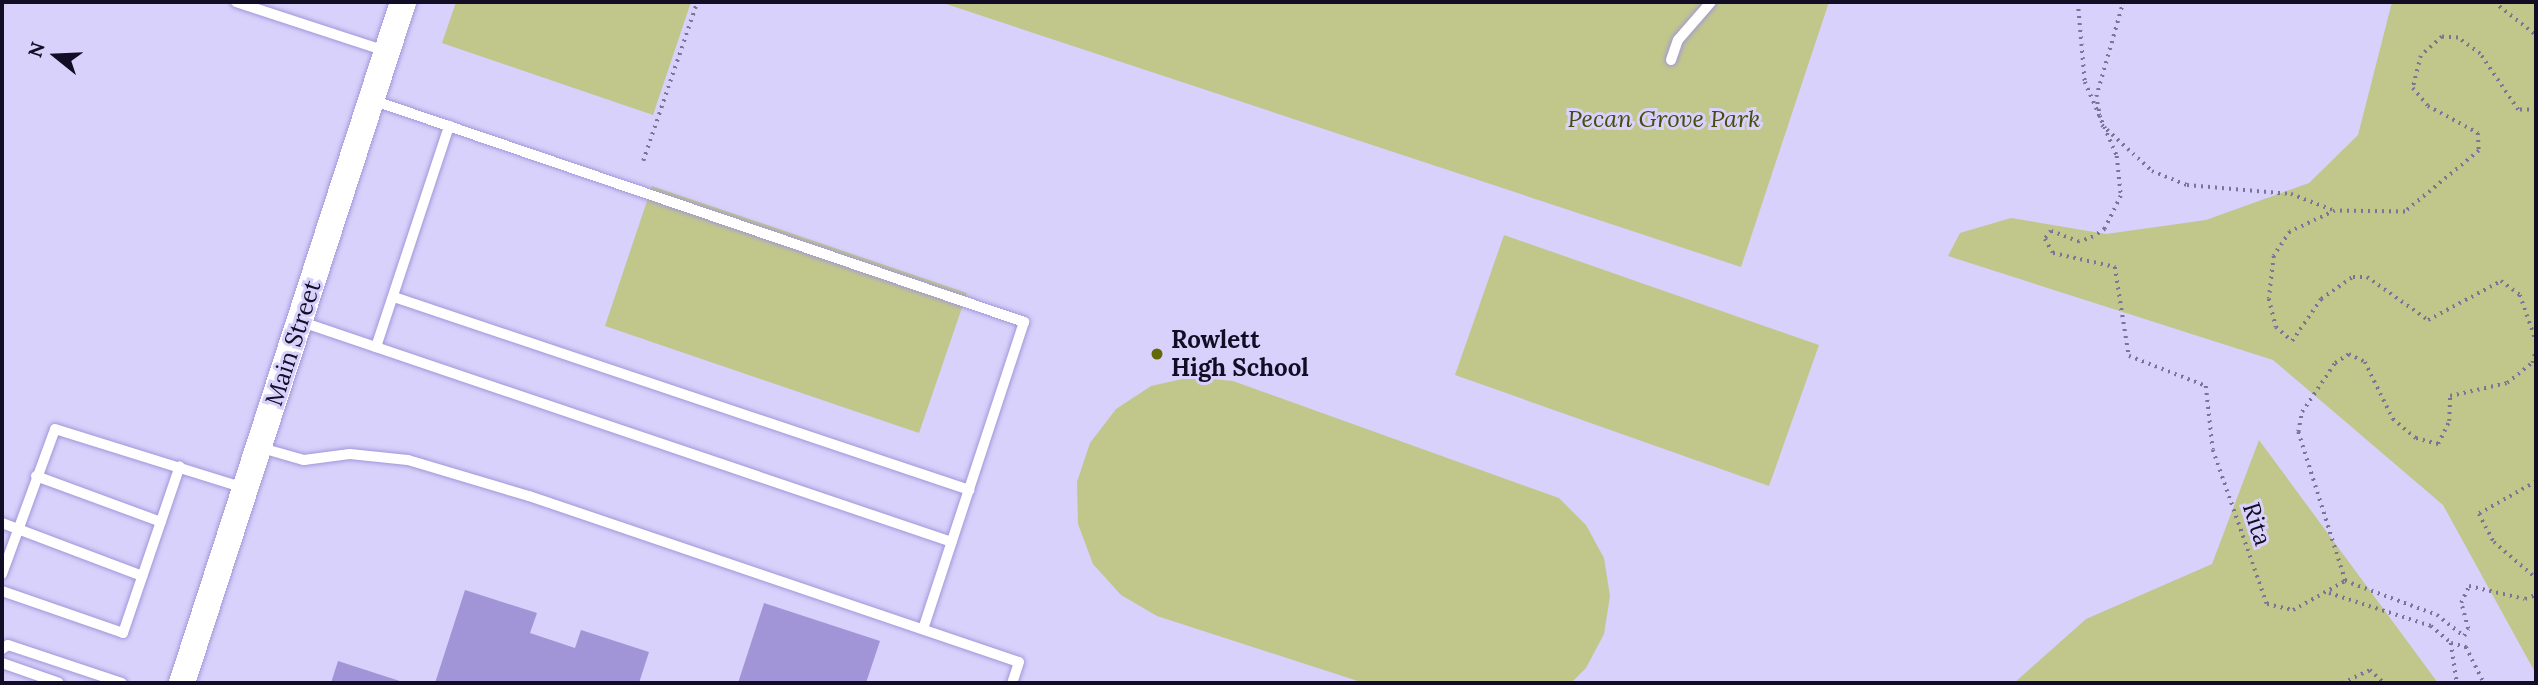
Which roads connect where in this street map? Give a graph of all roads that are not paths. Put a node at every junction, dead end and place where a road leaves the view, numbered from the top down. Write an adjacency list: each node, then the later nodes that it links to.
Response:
1 (236, 2): 4 (lane)
2 (403, 2): 4 (street, Main Street)
3 (1711, 2): 5 (lane)
4 (387, 51): 6 (street, Main Street)
5 (1671, 60)
6 (372, 99): 7 (lane); 9 (street, Main Street)
7 (449, 126): 8 (lane); 15 (lane)
8 (394, 297): 10 (lane); 15 (lane)
9 (299, 321): 10 (lane); 11 (street, Main Street)
10 (376, 347): 19 (lane)
11 (258, 447): 14 (street, Main Street); 23 (lane)
12 (180, 466): 13 (lane); 14 (lane); 16 (lane)
13 (36, 476): 16 (lane); 18 (lane)
14 (245, 488): 29 (street, Main Street)
15 (969, 490): 19 (lane)
16 (161, 522): 21 (lane)
17 (2, 523): 18 (lane)
18 (17, 529): 20 (lane); 21 (lane)
19 (952, 542): 23 (lane)
20 (2, 574)
21 (142, 576): 22 (lane)
22 (2, 591)
23 (923, 629): 30 (lane)
24 (2, 649): 26 (lane)
25 (2, 663): 27 (lane)
26 (90, 678): 28 (lane)
27 (59, 683)
28 (122, 683)
29 (182, 683)
30 (1012, 683)

